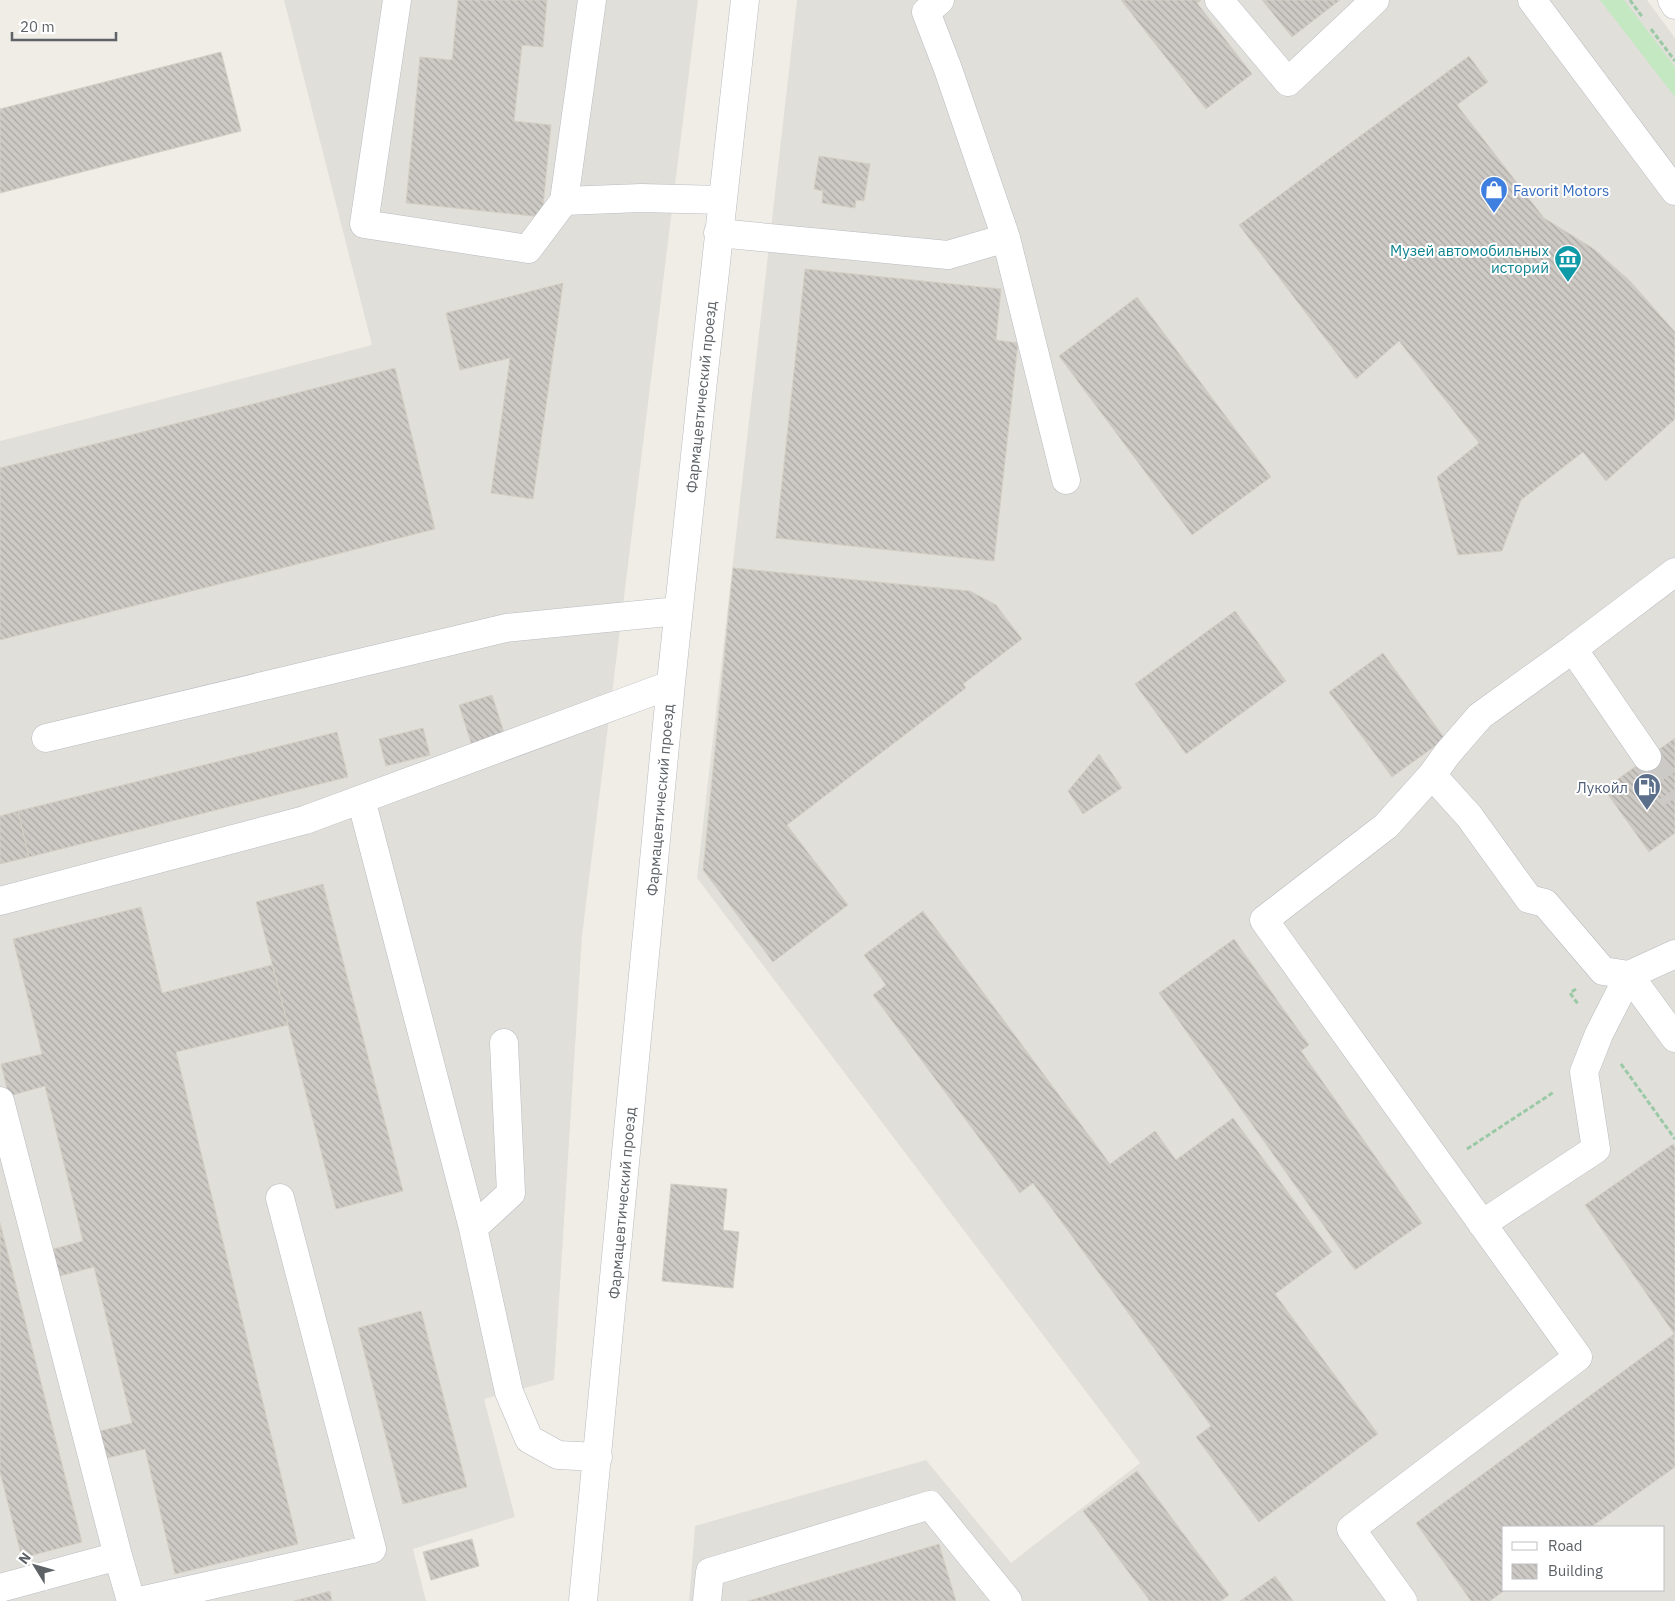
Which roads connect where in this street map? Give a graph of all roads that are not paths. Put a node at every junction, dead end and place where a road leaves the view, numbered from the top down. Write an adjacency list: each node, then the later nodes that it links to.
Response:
1 (396, 0): 12 (street)
2 (592, 0): 12 (street)
3 (745, 0): 11 (street, Фармацевтический проезд)
4 (940, 0): 14 (street)
5 (1219, 0): 6 (street)
6 (1375, 0)
7 (1532, 0): 10 (street)
8 (1672, 0): 9 (street)
9 (1675, 5)
10 (1675, 191)
11 (723, 200): 12 (street); 13 (street, Фармацевтический проезд)
12 (564, 201)
13 (718, 233): 14 (street); 17 (street, Фармацевтический проезд)
14 (1006, 238): 15 (street)
15 (1066, 480)
16 (1675, 572): 18 (street)
17 (678, 611): 19 (street, Фармацевтический проезд); 20 (street)
18 (1573, 649): 21 (street); 22 (street)
19 (670, 685): 23 (street); 33 (street, Фармацевтический проезд)
20 (46, 738)
21 (1648, 757)
22 (1432, 775): 26 (street); 31 (street)
23 (361, 799): 24 (street); 32 (street)
24 (0, 901)
25 (1675, 954): 26 (street)
26 (1629, 975): 27 (street); 31 (street)
27 (1675, 1038)
28 (504, 1044): 32 (street)
29 (0, 1101): 34 (street)
30 (280, 1198): 37 (street)
31 (1482, 1224): 41 (street)
32 (473, 1228): 33 (street)
33 (598, 1457): 38 (street, Фармацевтический проезд)
34 (118, 1556): 35 (street); 36 (street)
35 (0, 1588)
36 (131, 1601)
37 (140, 1601)
38 (583, 1601)
39 (707, 1601): 40 (street)
40 (1008, 1601)
41 (1403, 1601)

